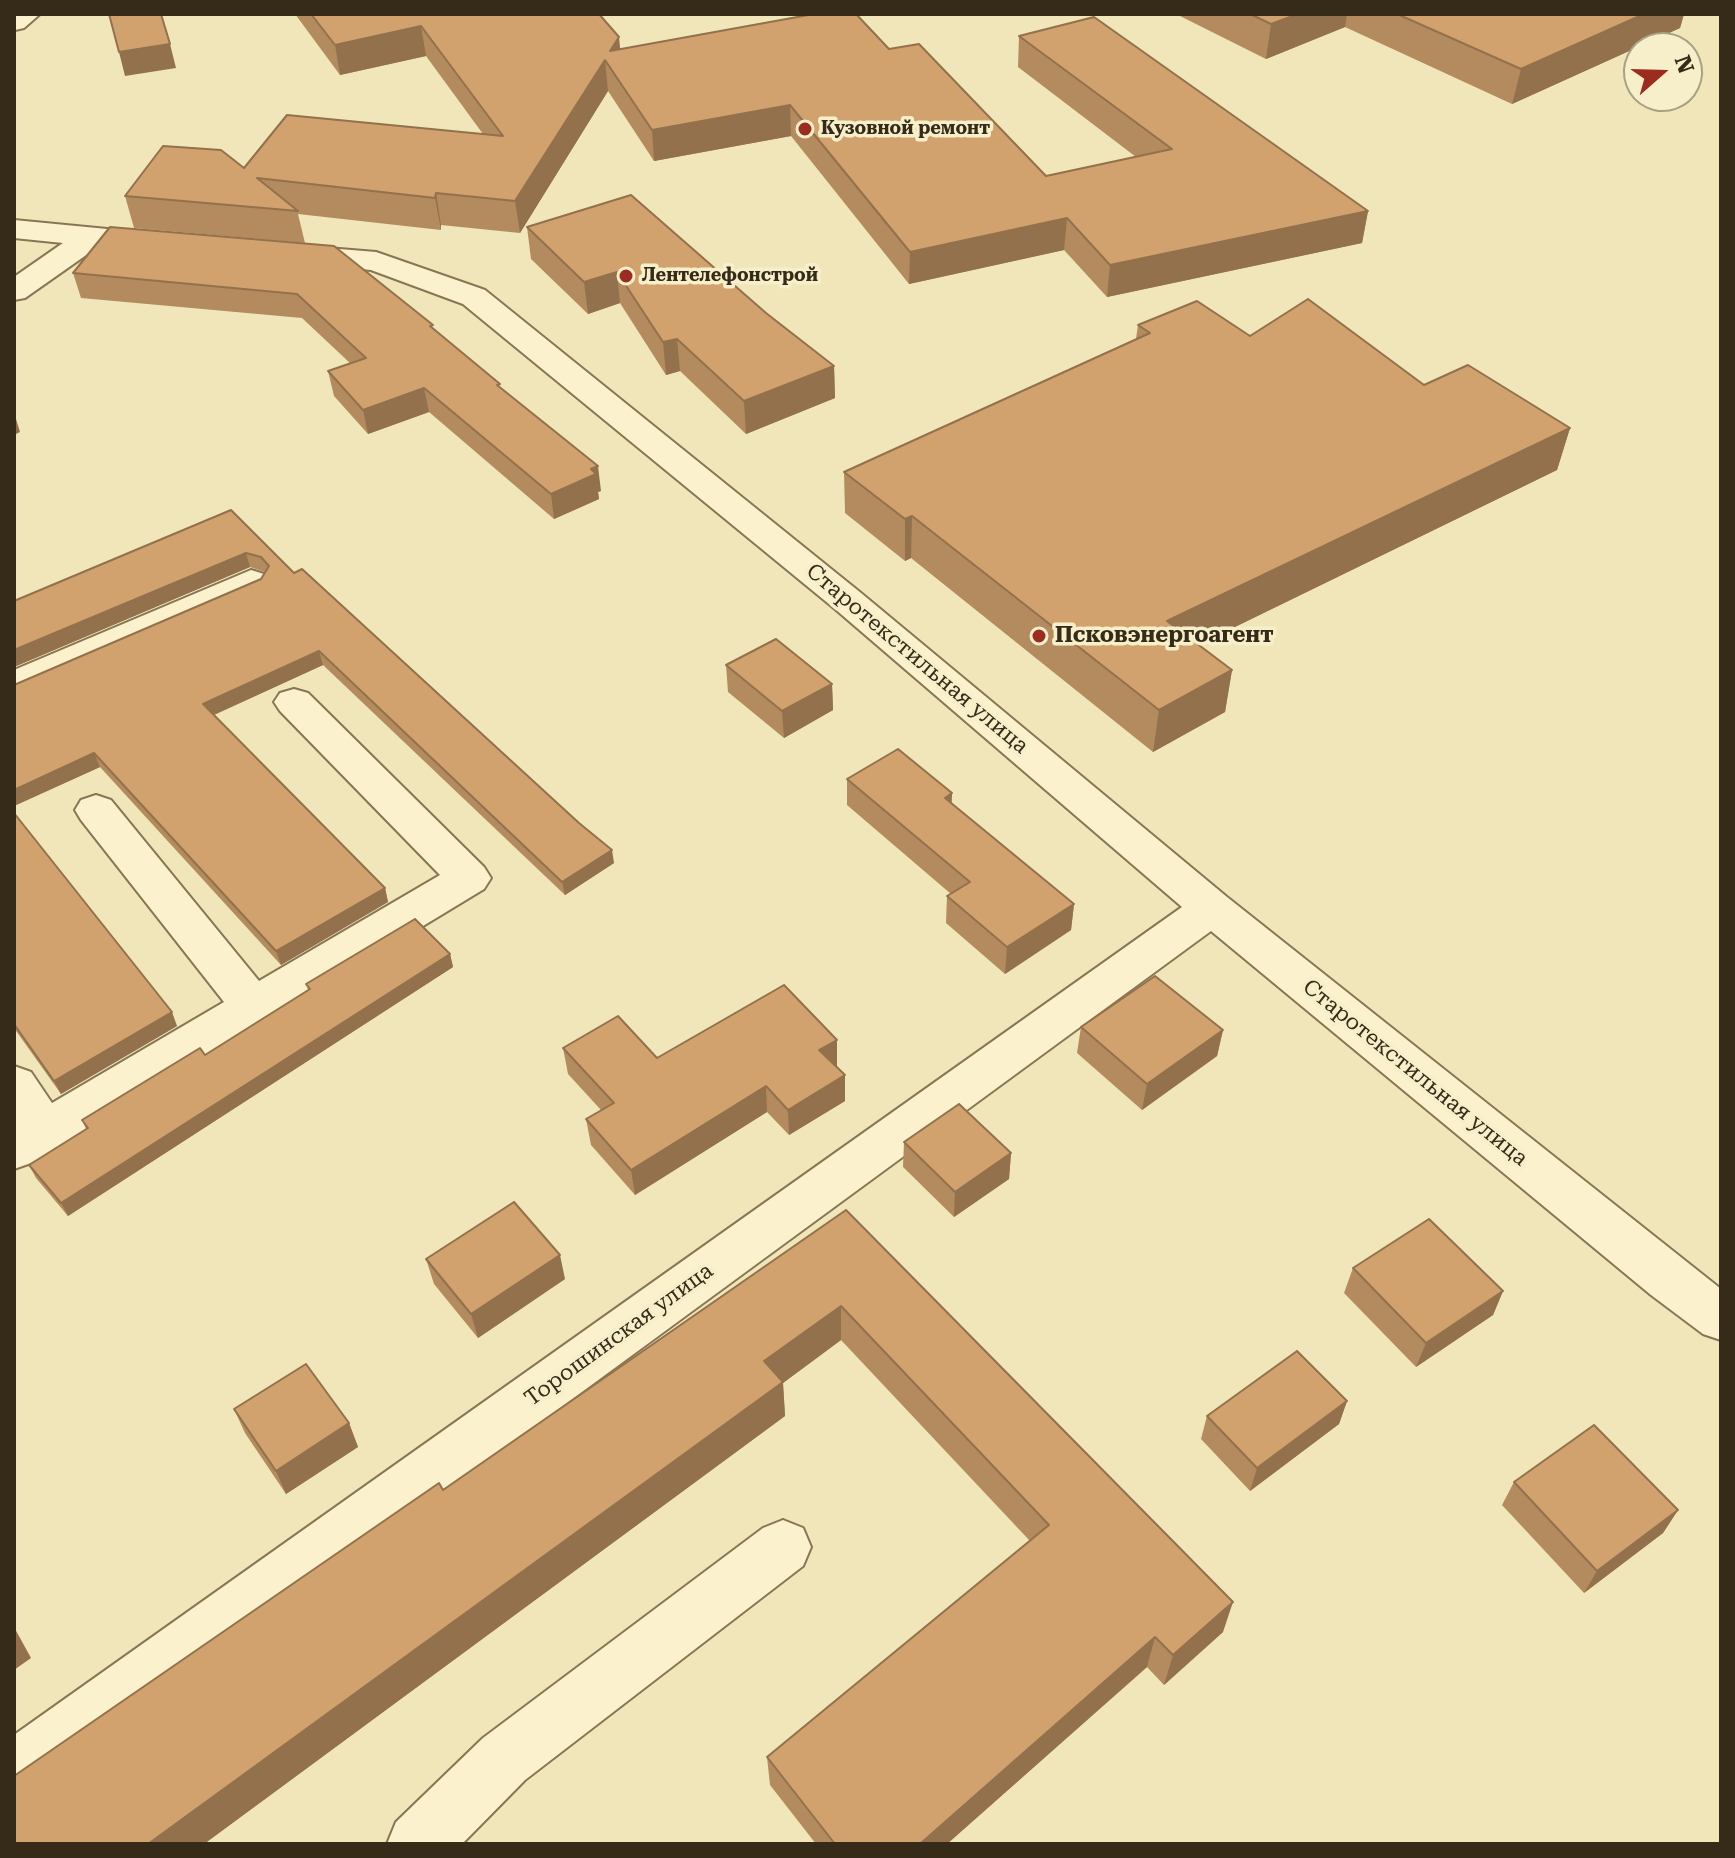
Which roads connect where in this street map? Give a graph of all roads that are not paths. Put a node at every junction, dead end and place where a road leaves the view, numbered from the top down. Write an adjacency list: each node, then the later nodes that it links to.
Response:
1 (27, 14): 2 (street)
2 (15, 22)
3 (14, 229): 4 (street)
4 (92, 237): 5 (street); 7 (street)
5 (187, 245)
6 (250, 251): 12 (street, Старотекстильная улица)
7 (14, 291)
8 (251, 582): 9 (street)
9 (14, 685)
10 (294, 702): 13 (street)
11 (96, 810): 13 (street)
12 (1212, 908): 16 (street, Старотекстильная улица); 18 (street, Торошинская улица)
13 (253, 1006): 15 (street)
14 (14, 1085): 15 (street)
15 (29, 1140)
16 (1721, 1318)
17 (783, 1547): 19 (street)
18 (26, 1763)
19 (418, 1844)

